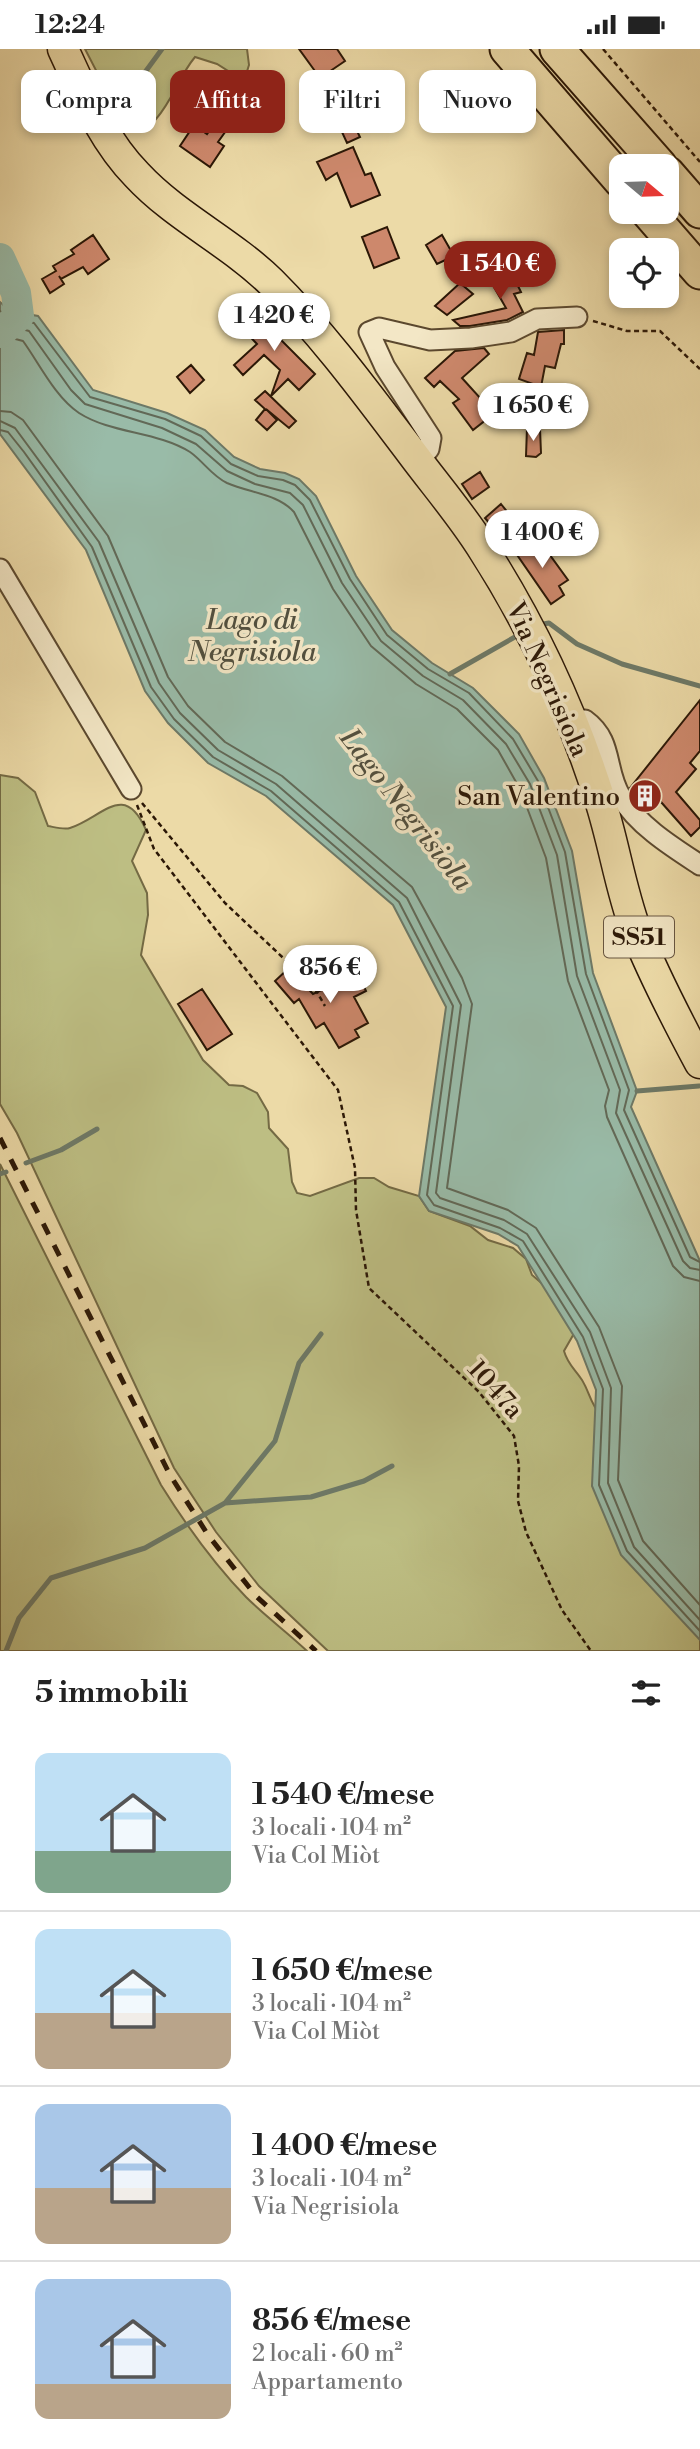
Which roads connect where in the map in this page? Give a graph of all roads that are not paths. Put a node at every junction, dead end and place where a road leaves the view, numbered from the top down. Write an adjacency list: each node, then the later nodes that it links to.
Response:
1 (63, 49): 11 (main road, Via Negrisiola / SS51)
2 (507, 49): 5 (highway)
3 (557, 49): 4 (highway)
4 (649, 154)
5 (609, 167)
6 (679, 187): 7 (highway)
7 (700, 211)
8 (658, 224): 9 (highway)
9 (700, 272)
10 (577, 317): 11 (street)
11 (418, 461): 13 (main road, Via Negrisiola / SS51)
12 (0, 569): 14 (street)
13 (572, 722): 15 (street); 16 (main road, Via Negrisiola / SS51)
14 (131, 789)
15 (700, 865)
16 (700, 1063)

